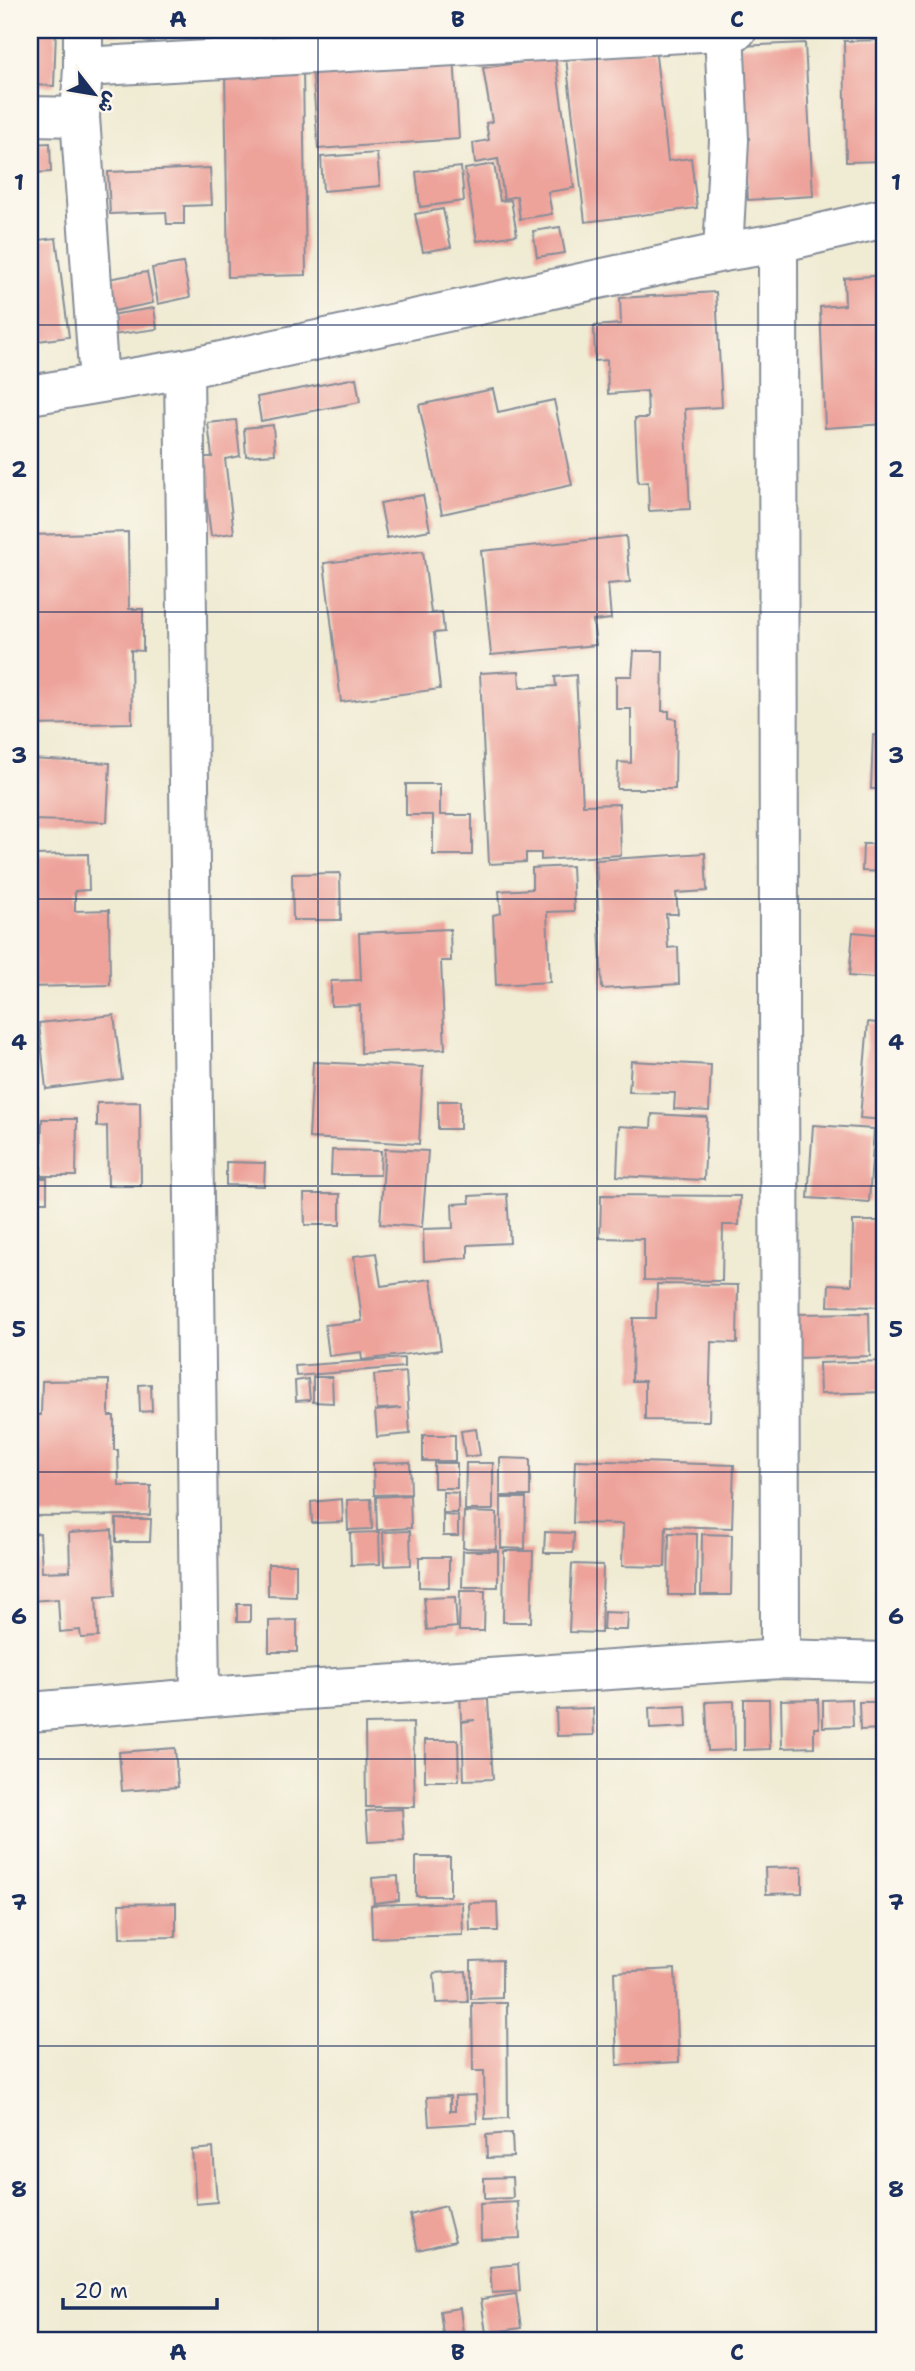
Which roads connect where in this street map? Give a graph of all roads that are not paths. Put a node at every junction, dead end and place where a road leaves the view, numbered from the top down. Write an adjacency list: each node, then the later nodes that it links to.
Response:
1 (724, 30): 2 (street); 3 (street); 8 (street)
2 (737, 30)
3 (83, 48): 5 (street)
4 (30, 116): 5 (street)
5 (80, 117): 10 (street)
6 (885, 218): 7 (street)
7 (778, 243): 8 (street); 12 (street)
8 (723, 252): 9 (street)
9 (184, 369): 10 (street); 14 (street)
10 (99, 382): 11 (street)
11 (30, 395)
12 (780, 1659): 13 (street); 14 (street)
13 (885, 1662)
14 (200, 1698): 15 (street)
15 (30, 1712)

